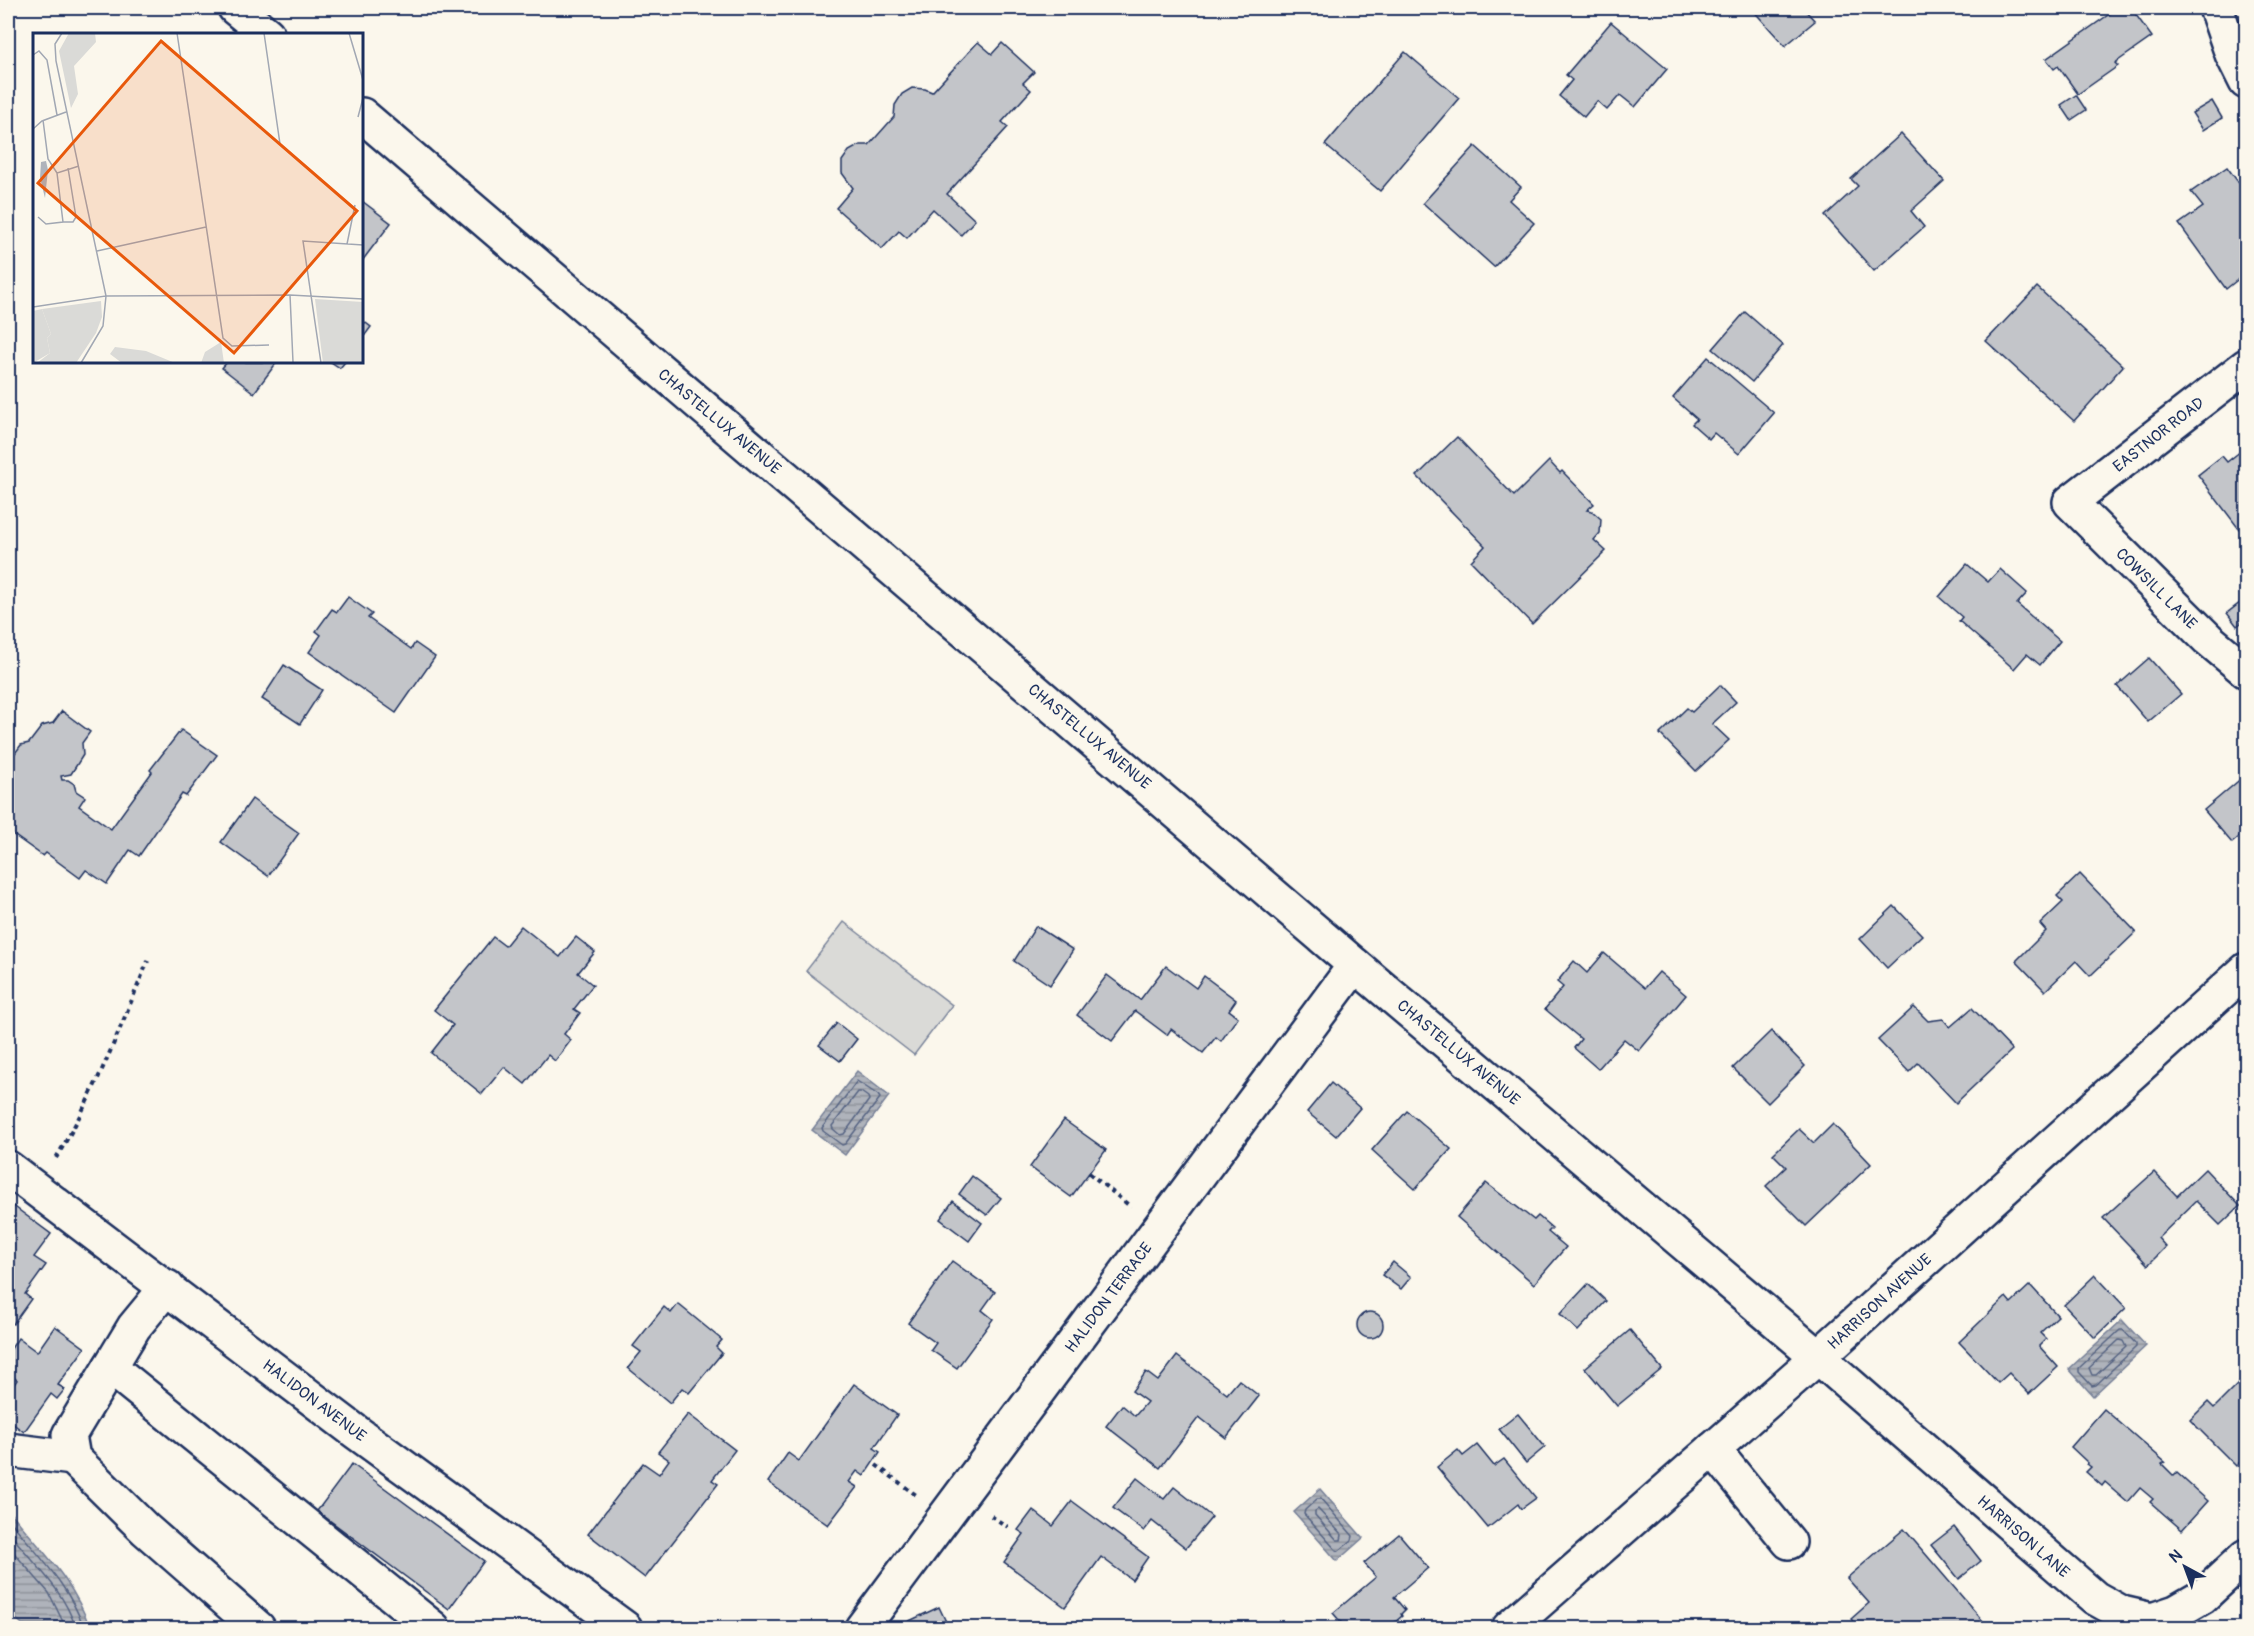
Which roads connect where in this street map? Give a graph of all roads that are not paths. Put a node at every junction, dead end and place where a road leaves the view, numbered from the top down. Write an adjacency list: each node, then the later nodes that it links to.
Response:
1 (235, 8): 3 (street)
2 (2216, 8): 4 (street)
3 (266, 33)
4 (2247, 82)
5 (363, 116): 9 (street, CHASTELLUX AVENUE)
6 (2247, 366): 7 (street, EASTNOR ROAD)
7 (2070, 502): 8 (street, COWSILL LANE)
8 (2247, 670)
9 (1355, 965): 13 (street, CHASTELLUX AVENUE); 23 (street, HALIDON TERRACE)
10 (2247, 970): 13 (street, HARRISON AVENUE)
11 (8, 1168): 12 (street, HALIDON AVENUE)
12 (167, 1287): 14 (street); 22 (street, HALIDON AVENUE)
13 (1818, 1357): 15 (street, HARRISON AVENUE); 19 (street, HARRISON LANE)
14 (110, 1367): 17 (street); 21 (street)
15 (1713, 1449): 18 (street); 24 (street, HARRISON AVENUE)
16 (8, 1450): 17 (street)
17 (73, 1458): 20 (street)
18 (1788, 1542)
19 (2247, 1556)
20 (258, 1629)
21 (433, 1629)
22 (625, 1629)
23 (862, 1629)
24 (1509, 1629)

